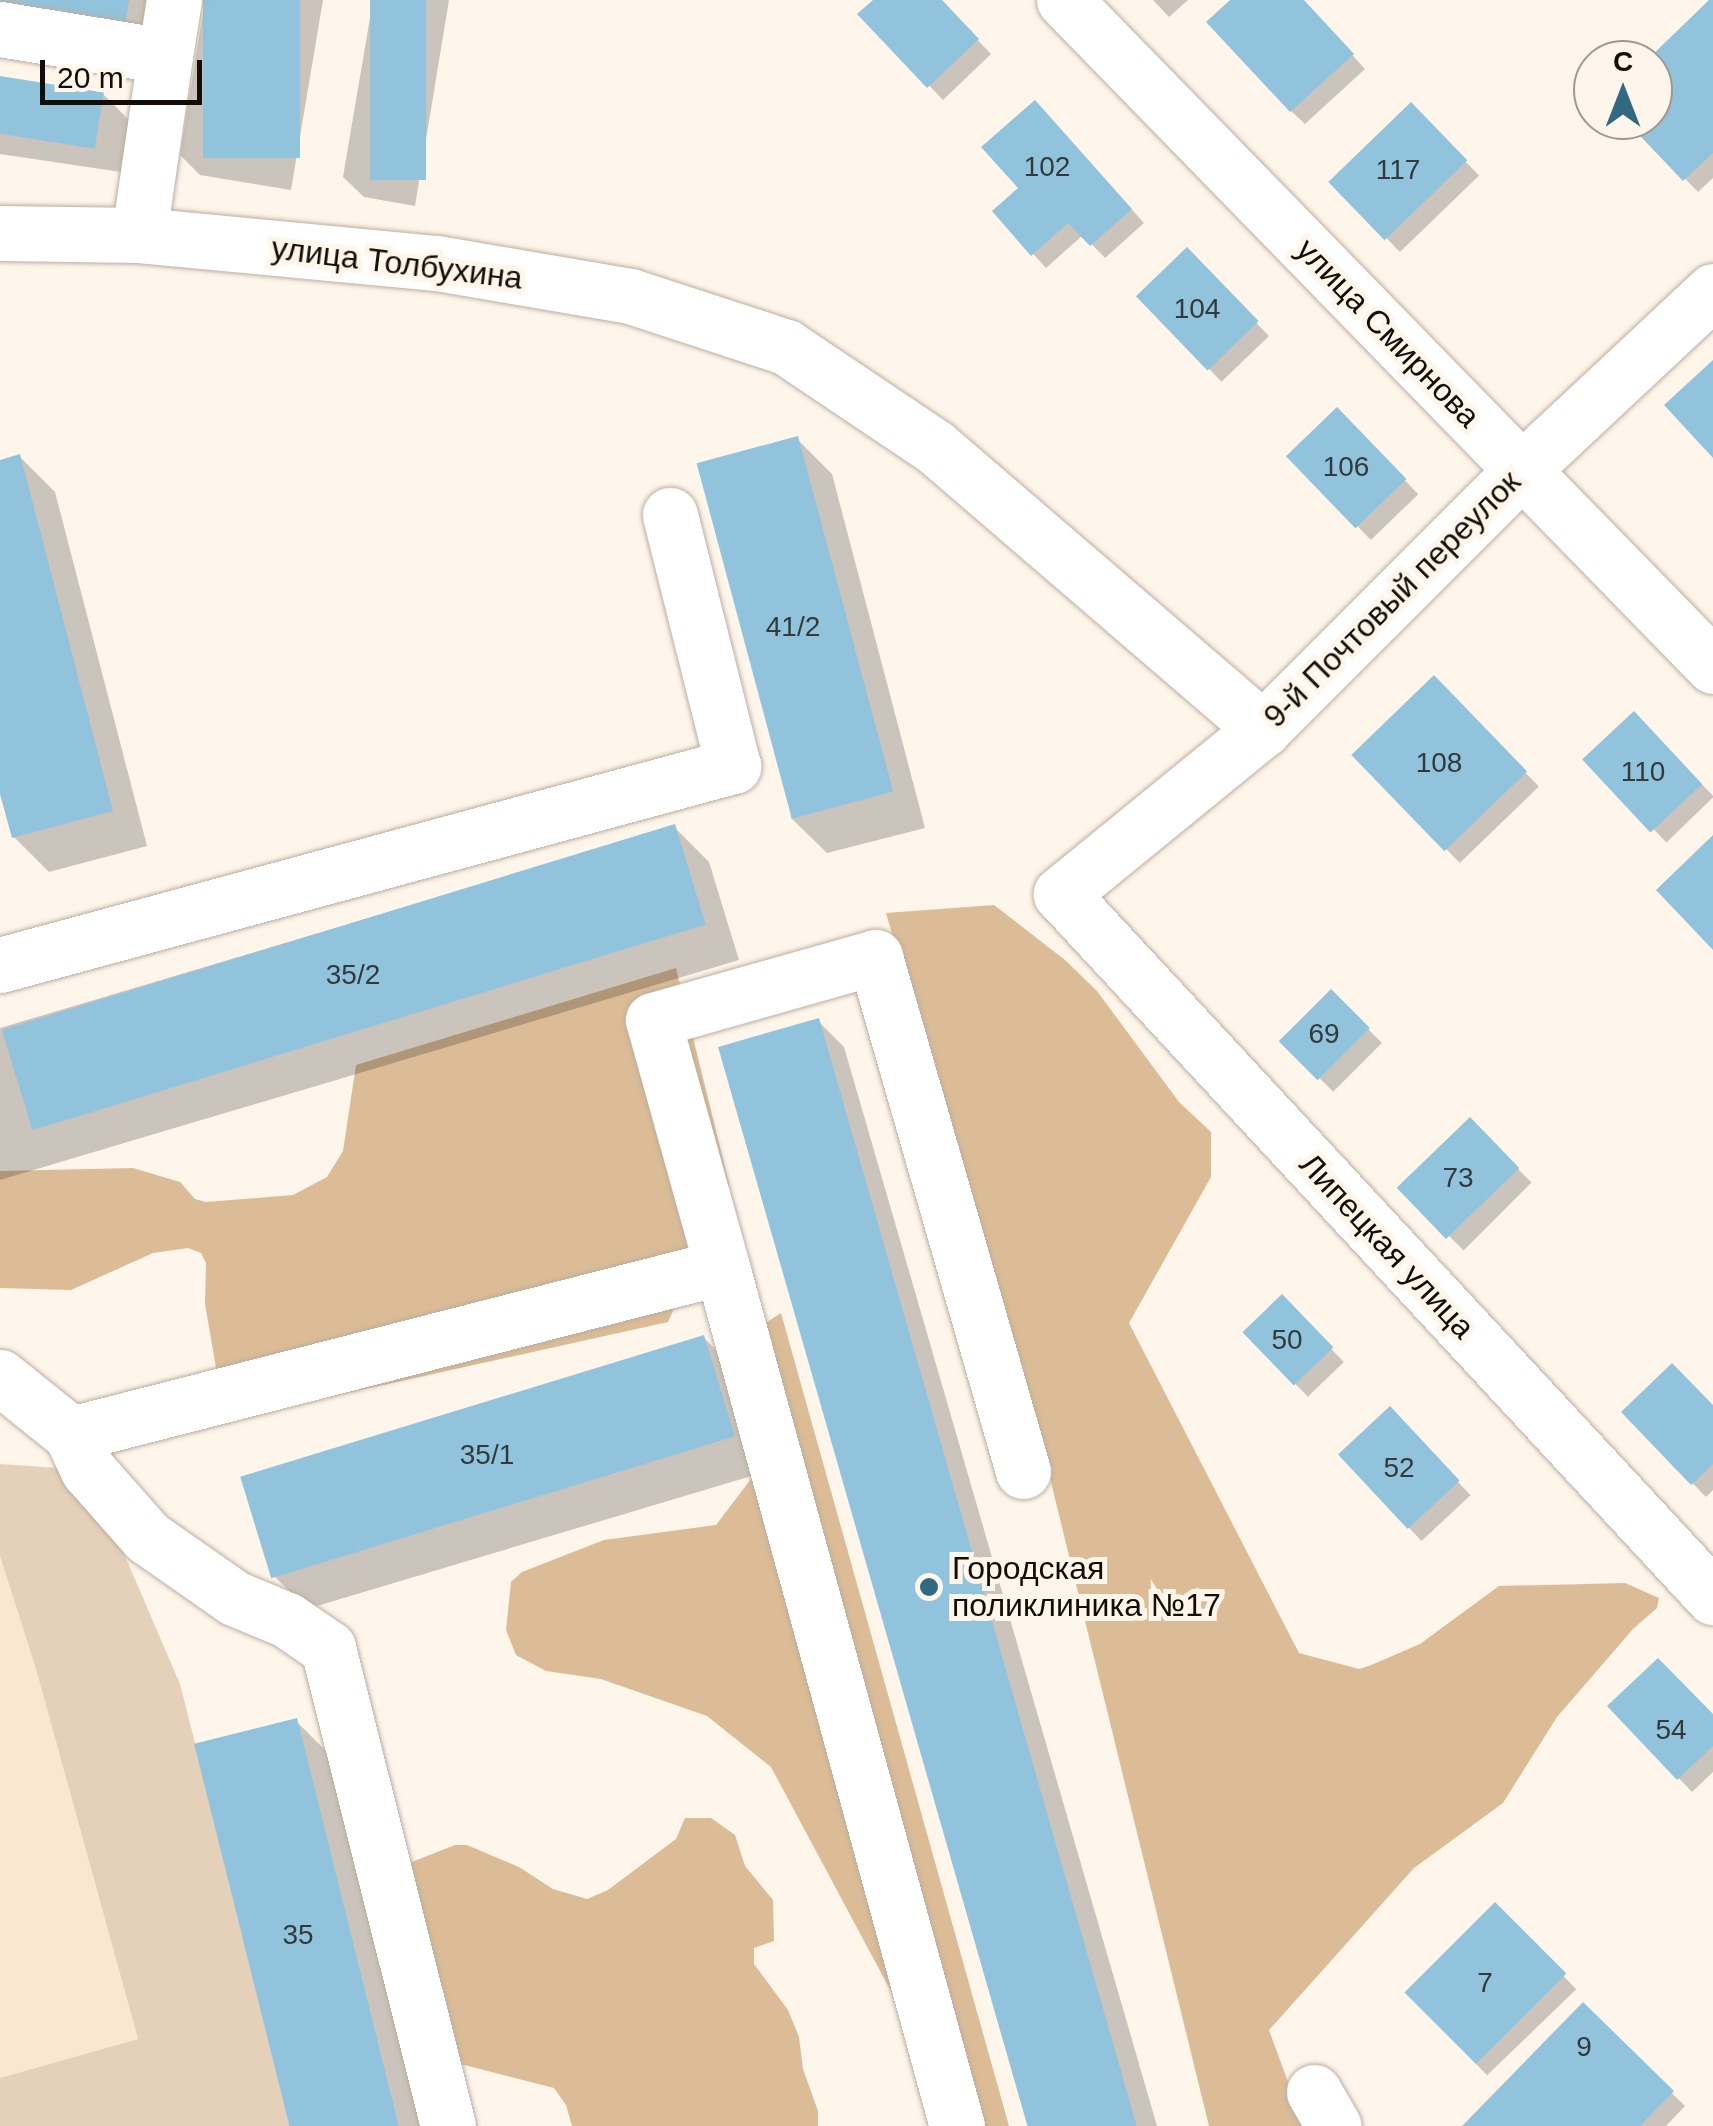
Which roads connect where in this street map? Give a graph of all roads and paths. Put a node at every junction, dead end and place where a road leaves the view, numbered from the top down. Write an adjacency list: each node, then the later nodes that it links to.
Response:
1 (174, 0): 4 (street)
2 (1064, 0): 8 (street, улица Смирнова)
3 (0, 29): 4 (street)
4 (164, 56): 6 (street)
5 (0, 233): 6 (street, улица Толбухина)
6 (139, 235): 11 (street, улица Толбухина)
7 (1713, 290): 8 (street, 9-й Почтовый переулок)
8 (1522, 470): 10 (street, улица Смирнова); 11 (street, 9-й Почтовый переулок)
9 (670, 516): 13 (street)
10 (1713, 666)
11 (1263, 728): 12 (street, 9-й Почтовый переулок)
12 (1061, 894): 18 (street, Липецкая улица)
13 (0, 966)
14 (722, 1268): 16 (street); 17 (street); 20 (street)
15 (0, 1377): 16 (street)
16 (70, 1434): 19 (street)
17 (1023, 1471)
18 (1713, 1597)
19 (448, 2126)
20 (956, 2126)

